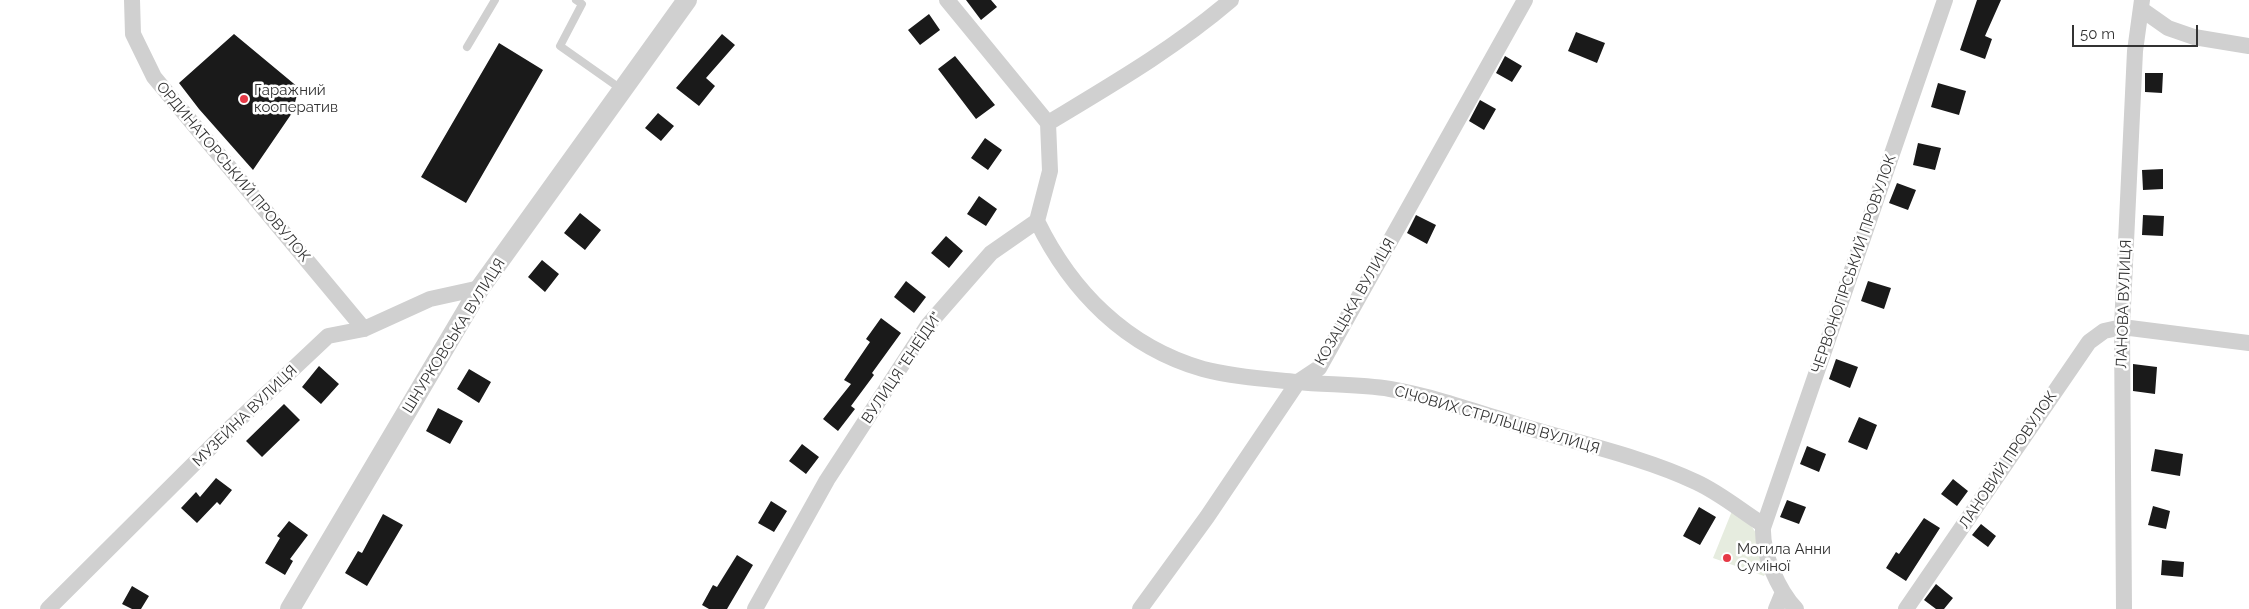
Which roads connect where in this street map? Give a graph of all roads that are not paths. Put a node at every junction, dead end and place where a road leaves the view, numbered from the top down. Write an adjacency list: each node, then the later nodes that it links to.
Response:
1 (132, 0): 17 (street, ОРДИНАТОРСЬКИЙ ПРОВУЛОК)
2 (495, 0): 11 (lane)
3 (576, 0): 12 (lane)
4 (687, 0): 12 (street, ШНУРКОВСЬКА ВУЛИЦЯ)
5 (947, 0): 13 (street)
6 (1231, 0): 13 (street)
7 (1525, 0): 19 (street, КОЗАЦЬКА ВУЛИЦЯ)
8 (1945, 0): 20 (street, ЧЕРВОНОГІРСЬКИЙ ПРОВУЛОК)
9 (2141, 4): 10 (street); 16 (street, ЛАНОВА ВУЛИЦЯ)
10 (2249, 46)
11 (467, 47)
12 (622, 90): 15 (street, ШНУРКОВСЬКА ВУЛИЦЯ)
13 (1048, 123): 14 (street)
14 (1037, 221): 19 (street, СІЧОВИХ СТРІЛЬЦІВ ВУЛИЦЯ); 24 (street, ВУЛИЦЯ "ЕНЕЇДИ")
15 (480, 288): 17 (street, МУЗЕЙНА ВУЛИЦЯ); 23 (street, ШНУРКОВСЬКА ВУЛИЦЯ)
16 (2122, 327): 18 (street); 28 (street, ЛАНОВИЙ ПРОВУЛОК); 29 (street, ЛАНОВА ВУЛИЦЯ)
17 (364, 329): 22 (street, МУЗЕЙНА ВУЛИЦЯ)
18 (2249, 343)
19 (1298, 382): 20 (street, СІЧОВИХ СТРІЛЬЦІВ ВУЛИЦЯ); 25 (street, КОЗАЦЬКА ВУЛИЦЯ)
20 (1763, 528): 21 (street)
21 (1784, 592): 26 (street); 27 (street)
22 (48, 609)
23 (290, 609)
24 (755, 609)
25 (1140, 609)
26 (1776, 609)
27 (1796, 609)
28 (1906, 609)
29 (2124, 609)

